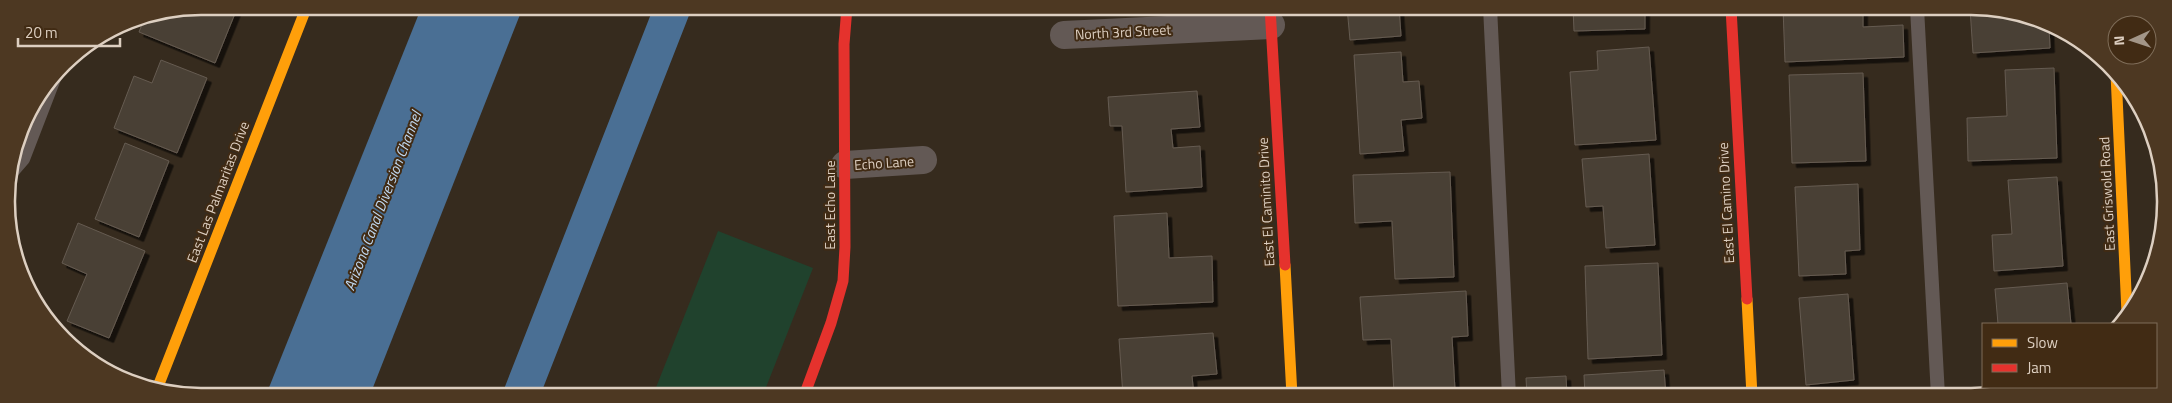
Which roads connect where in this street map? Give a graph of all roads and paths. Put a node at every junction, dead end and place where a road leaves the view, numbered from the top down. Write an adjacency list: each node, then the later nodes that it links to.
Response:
1 (303, 15): 14 (street, East Las Palmaritas Drive)
2 (846, 15): 12 (street, East Echo Lane)
3 (1490, 15): 17 (lane)
4 (1731, 15): 18 (street, East El Camino Drive)
5 (1917, 15): 19 (lane)
6 (1270, 16): 7 (street, North 3rd Street); 16 (street, East El Caminito Drive)
7 (1064, 35)
8 (2117, 86): 13 (street, East Griswold Road)
9 (47, 97): 11 (lane)
10 (923, 160): 12 (street, Echo Lane)
11 (19, 162)
12 (845, 166): 15 (street, East Echo Lane)
13 (2127, 304)
14 (159, 383)
15 (807, 388)
16 (1292, 388)
17 (1510, 388)
18 (1752, 388)
19 (1938, 388)

